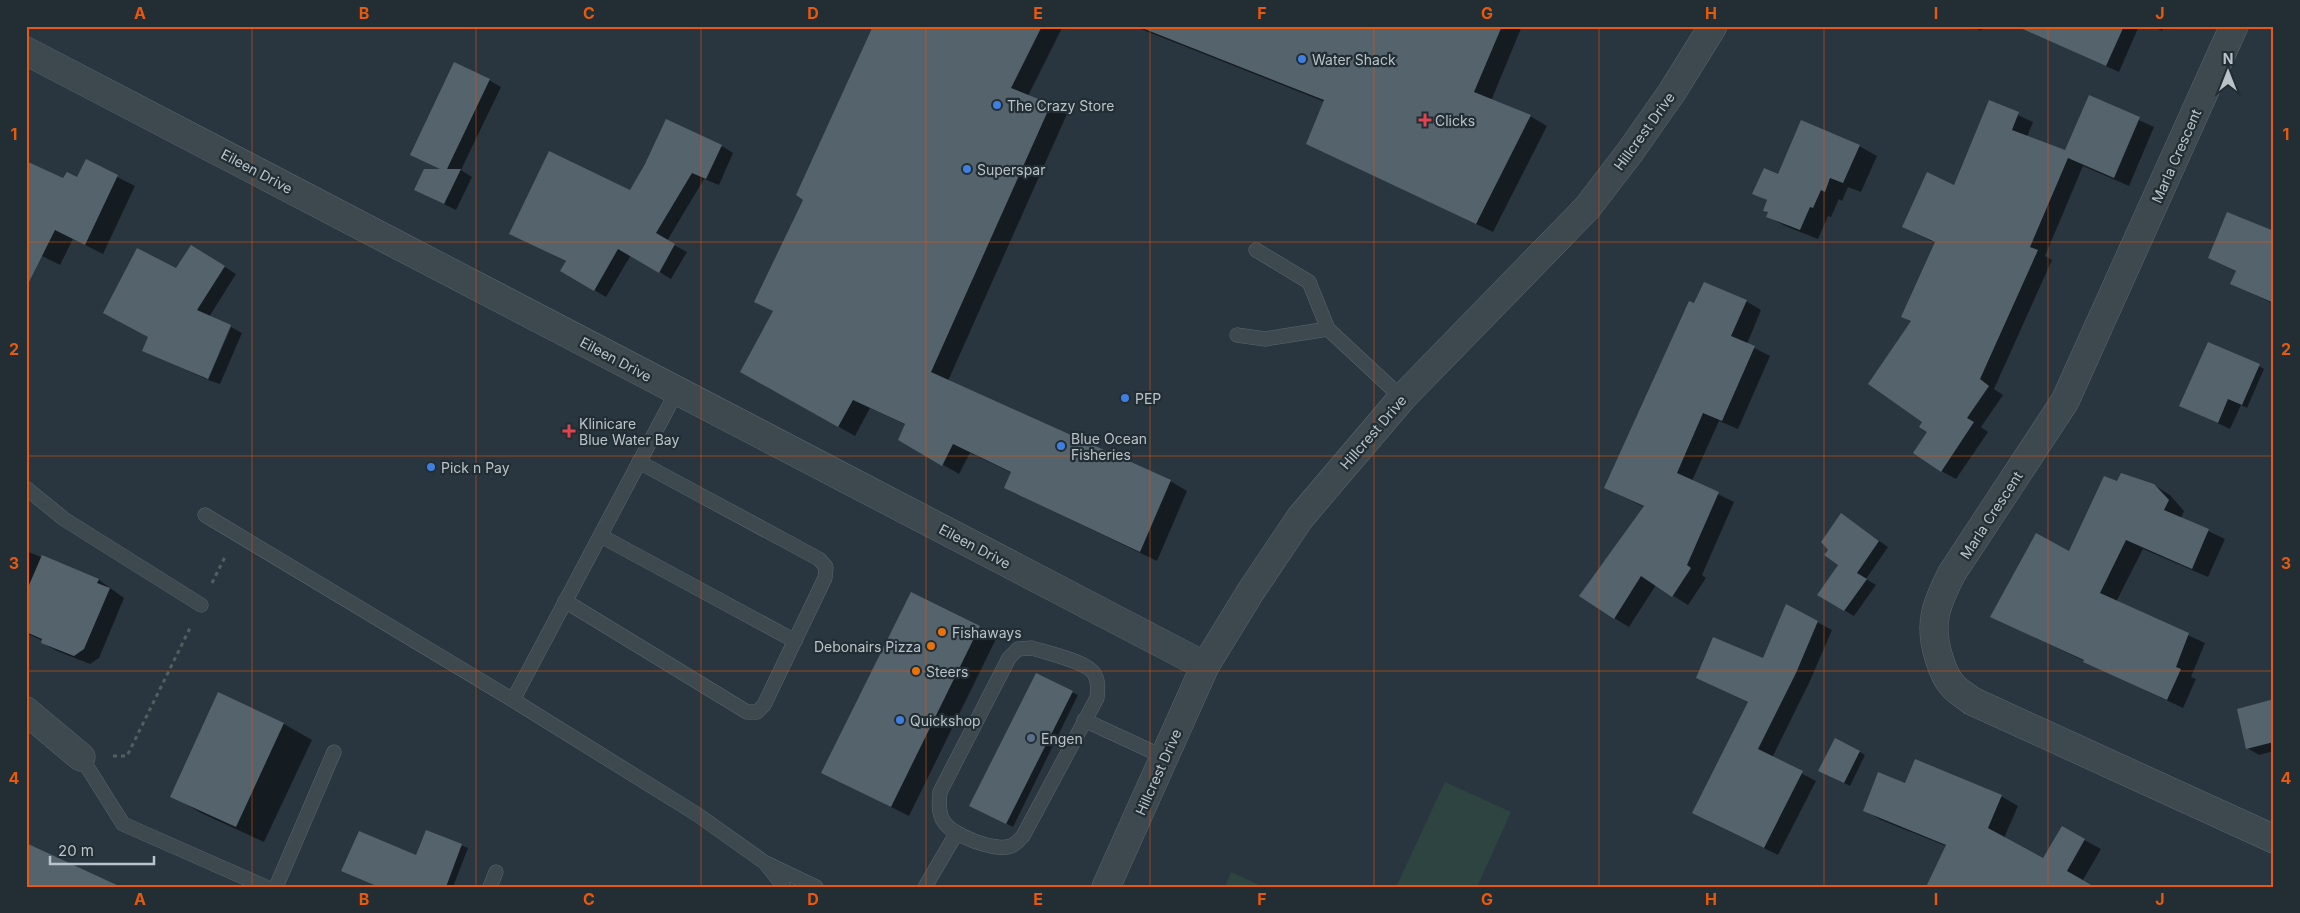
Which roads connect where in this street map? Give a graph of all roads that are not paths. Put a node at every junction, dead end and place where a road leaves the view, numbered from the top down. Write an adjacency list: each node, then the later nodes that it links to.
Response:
1 (2234, 26): 24 (street, Marla Crescent)
2 (1710, 27): 8 (street, Hillcrest Drive)
3 (26, 51): 7 (street, Eileen Drive)
4 (1256, 250): 5 (lane)
5 (1328, 329): 6 (lane); 8 (lane)
6 (1237, 335)
7 (677, 391): 9 (lane); 16 (street, Eileen Drive)
8 (1402, 398): 16 (street, Hillcrest Drive)
9 (639, 462): 12 (lane); 15 (lane)
10 (26, 488): 14 (lane)
11 (205, 516): 17 (lane)
12 (601, 536): 13 (lane); 15 (lane)
13 (565, 601): 15 (lane); 17 (lane)
14 (201, 605)
15 (795, 641)
16 (1205, 666): 21 (street, Hillcrest Drive)
17 (513, 700): 25 (lane)
18 (26, 711): 22 (street)
19 (1084, 720): 21 (lane); 23 (lane); 23 (lane)
20 (334, 752): 28 (lane)
21 (1164, 757): 33 (street, Hillcrest Drive)
22 (81, 758): 27 (lane)
23 (956, 834): 32 (lane)
24 (2274, 839)
25 (764, 862): 30 (lane); 31 (lane)
26 (496, 872): 29 (lane)
27 (266, 887)
28 (276, 887)
29 (490, 887)
30 (784, 887)
31 (816, 887)
32 (925, 887)
33 (1106, 887)

